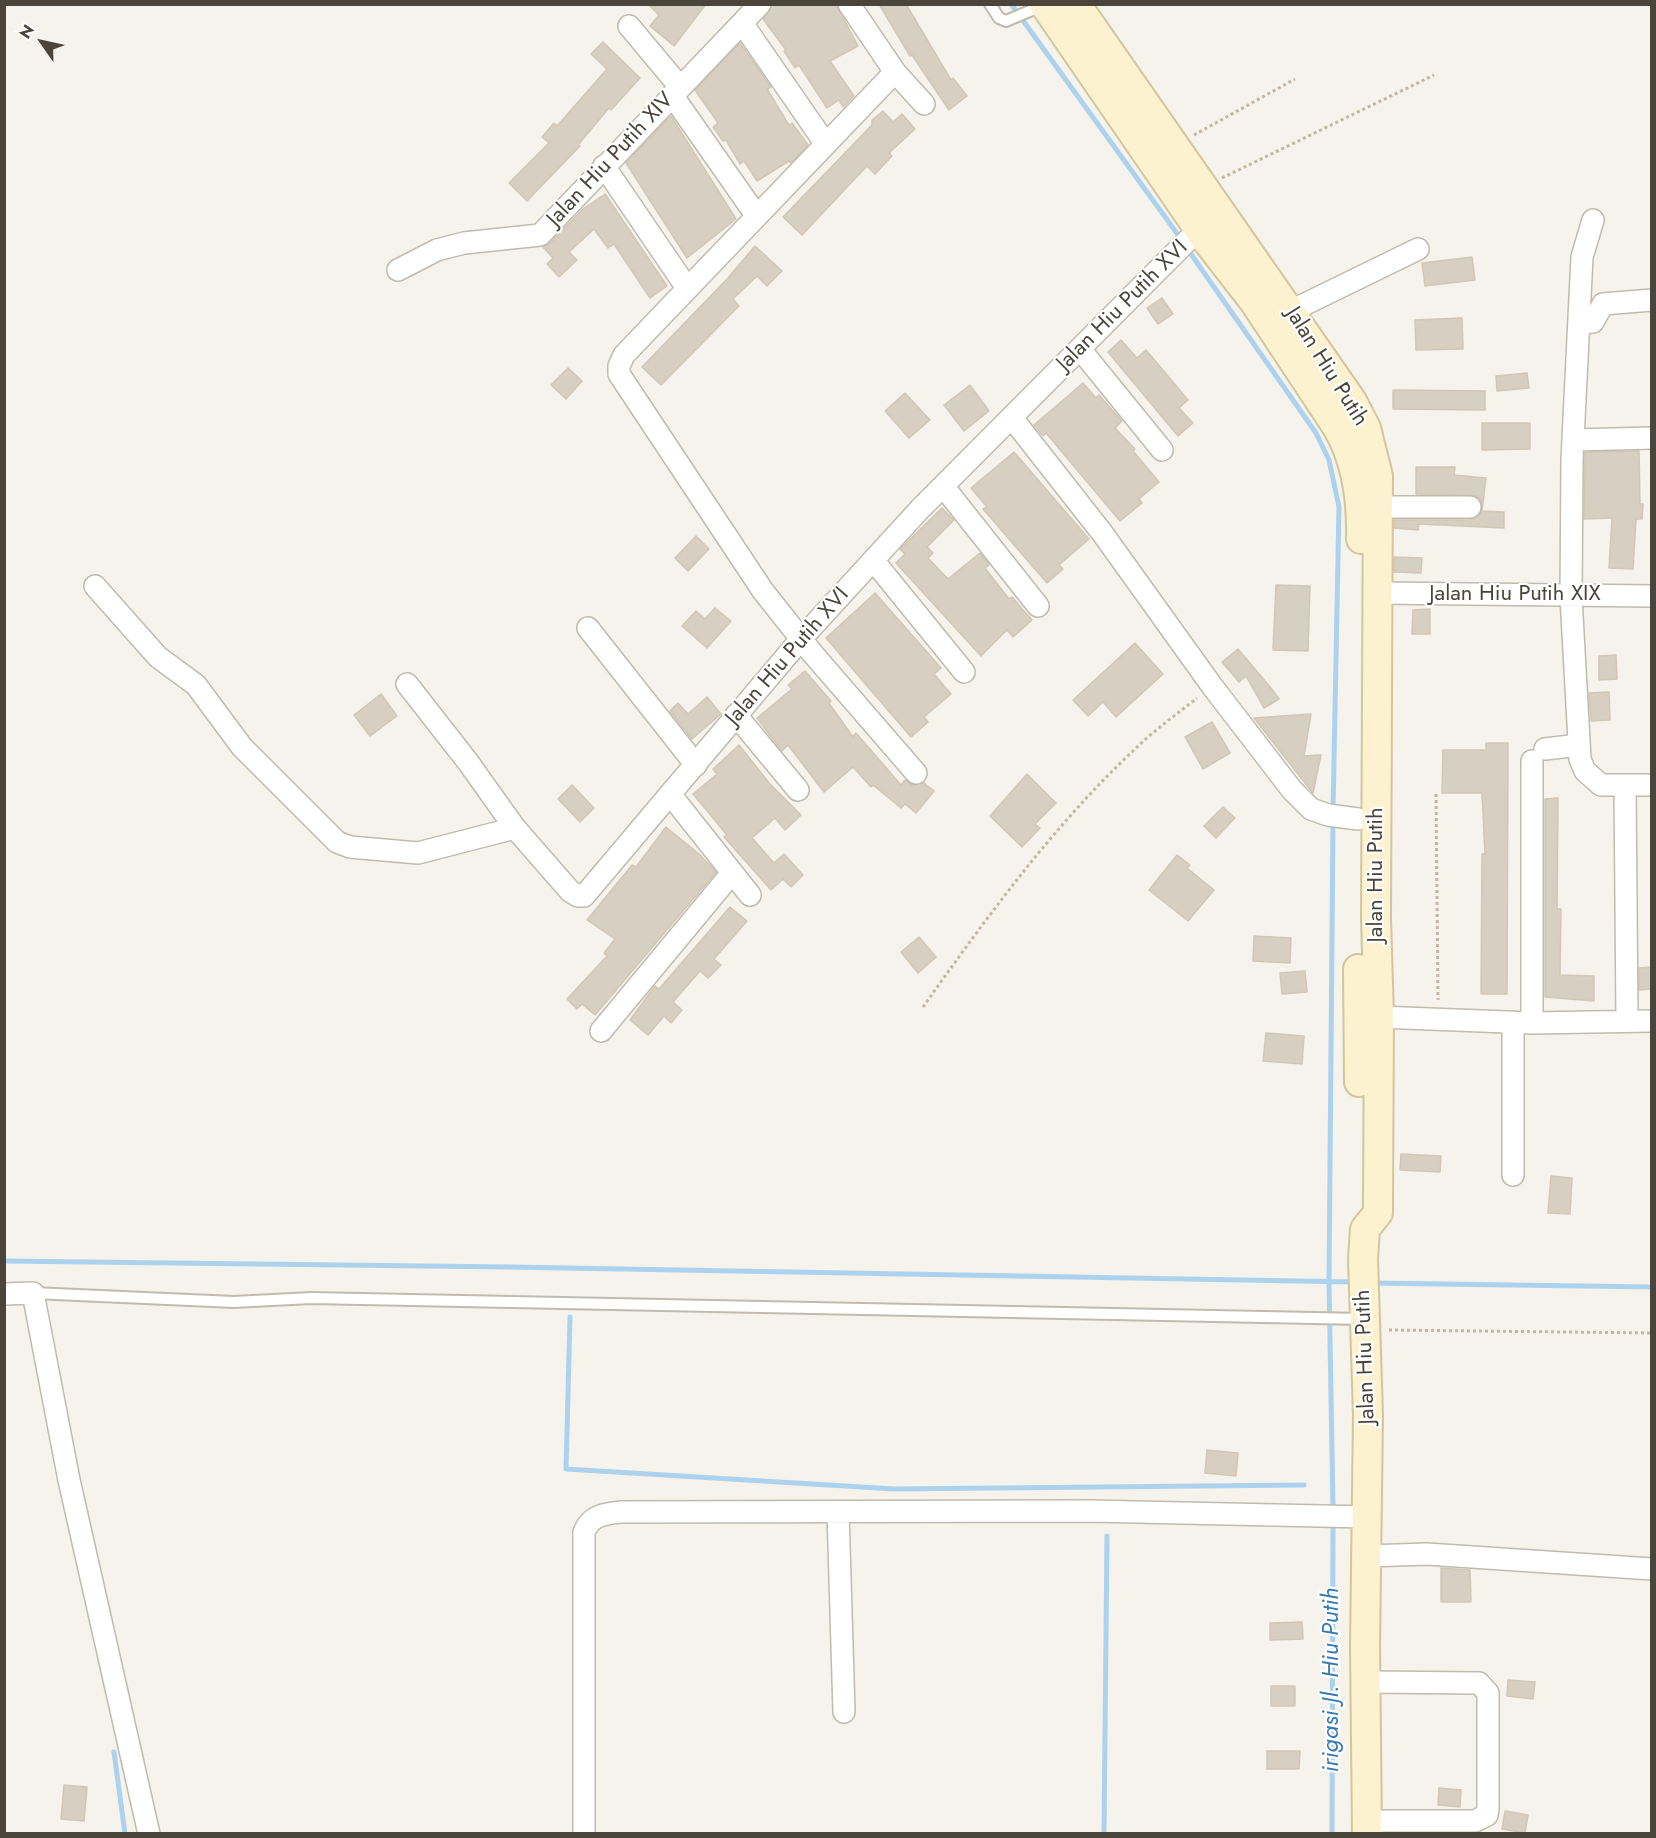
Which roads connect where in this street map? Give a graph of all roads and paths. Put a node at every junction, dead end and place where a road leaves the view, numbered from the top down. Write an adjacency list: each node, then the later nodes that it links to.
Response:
1 (760, 4): 6 (street, Jalan Hiu Putih XIV)
2 (849, 4): 8 (street)
3 (990, 4): 5 (lane)
4 (1076, 4): 14 (street, Jalan Hiu Putih)
5 (1044, 5): 19 (street, Jalan Hiu Putih)
6 (742, 23): 11 (street, Jalan Hiu Putih XIV); 13 (street)
7 (629, 26): 11 (street)
8 (895, 72): 12 (street); 13 (street)
9 (1434, 75): 16 (path)
10 (1295, 79): 14 (path)
11 (676, 91): 15 (street, Jalan Hiu Putih XIV); 17 (street)
12 (924, 104)
13 (825, 143): 17 (street)
14 (1173, 146): 16 (street, Jalan Hiu Putih)
15 (604, 166): 21 (street, Jalan Hiu Putih XIV); 22 (street)
16 (1202, 188): 24 (street, Jalan Hiu Putih)
17 (756, 215): 22 (street)
18 (1593, 220): 25 (street)
19 (1199, 230): 24 (street, Jalan Hiu Putih); 26 (street, Jalan Hiu Putih XVI)
20 (1418, 249): 24 (street)
21 (398, 270)
22 (687, 288): 41 (street)
23 (1652, 300): 25 (street)
24 (1274, 302): 32 (street, Jalan Hiu Putih); 45 (street)
25 (1579, 323): 29 (street)
26 (1080, 349): 27 (street, Jalan Hiu Putih XVI); 30 (street)
27 (1012, 418): 31 (street, Jalan Hiu Putih XVI); 44 (street)
28 (1652, 438): 29 (street)
29 (1574, 440): 38 (street)
30 (1162, 450)
31 (943, 486): 34 (street, Jalan Hiu Putih XVI); 39 (street)
32 (1379, 507): 33 (street); 36 (street, Jalan Hiu Putih)
33 (1470, 507)
34 (873, 560): 41 (street, Jalan Hiu Putih XVI); 42 (street)
35 (95, 586): 56 (street)
36 (1379, 593): 38 (street, Jalan Hiu Putih XIX); 45 (street, Jalan Hiu Putih)
37 (1652, 596): 38 (street, Jalan Hiu Putih XIX)
38 (1571, 597): 47 (street)
39 (1038, 606)
40 (588, 628): 48 (street)
41 (801, 639): 46 (street, Jalan Hiu Putih XVI); 49 (street)
42 (964, 672)
43 (407, 684): 56 (street, Jalan Hiu Putih XVI)
44 (1212, 686): 55 (street); 59 (path)
45 (1368, 698): 55 (street); 60 (street, Jalan Hiu Putih)
46 (736, 716): 48 (street, Jalan Hiu Putih XVI); 52 (street)
47 (1579, 745): 51 (street); 64 (street)
48 (696, 765): 53 (street, Jalan Hiu Putih XVI)
49 (916, 773)
50 (1652, 785): 51 (street)
51 (1625, 786): 62 (street)
52 (798, 790)
53 (670, 794): 56 (street, Jalan Hiu Putih XVI); 57 (street)
54 (1436, 794): 61 (path)
55 (1358, 819): 67 (street)
56 (515, 828)
57 (732, 873): 58 (street); 65 (street)
58 (750, 895)
59 (922, 1007)
60 (1379, 1017): 61 (street); 67 (street, Jalan Hiu Putih)
61 (1439, 1020): 64 (street)
62 (1627, 1021): 63 (street); 64 (street)
63 (1652, 1021)
64 (1522, 1022): 66 (street)
65 (601, 1031)
66 (1513, 1175)
67 (1365, 1229): 70 (street, Jalan Hiu Putih)
68 (33, 1293): 69 (street); 70 (lane); 79 (street)
69 (4, 1294)
70 (1365, 1321): 71 (path); 73 (street, Jalan Hiu Putih)
71 (1652, 1333)
72 (838, 1512): 73 (street); 77 (street); 80 (street)
73 (1367, 1517): 74 (street, Jalan Hiu Putih)
74 (1367, 1556): 75 (street); 76 (street, Jalan Hiu Putih)
75 (1652, 1569)
76 (1367, 1682): 78 (street, Jalan Hiu Putih); 78 (street)
77 (844, 1712)
78 (1367, 1827)
79 (148, 1833)
80 (584, 1833)

